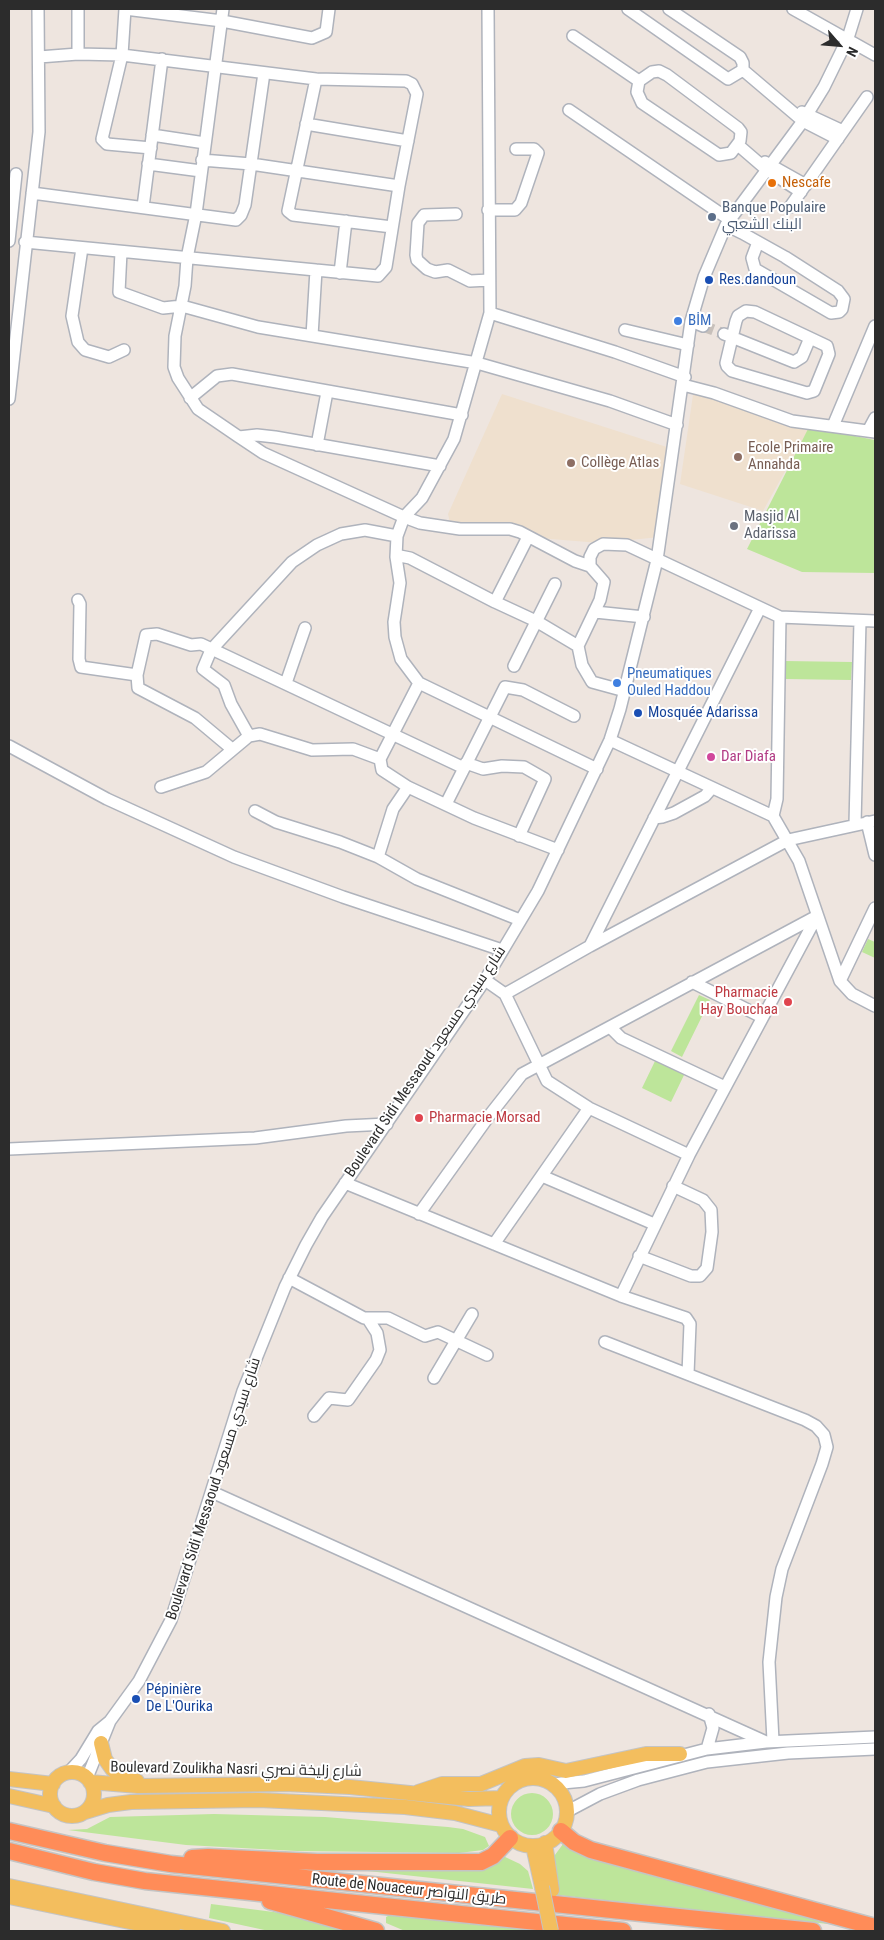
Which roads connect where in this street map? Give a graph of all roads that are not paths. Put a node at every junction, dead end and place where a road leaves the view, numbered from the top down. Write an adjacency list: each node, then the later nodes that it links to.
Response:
1 (38, 9): 16 (street)
2 (78, 9): 13 (street)
3 (223, 9): 10 (street)
4 (329, 9): 10 (street)
5 (488, 9): 46 (street)
6 (628, 9): 19 (street)
7 (669, 9): 19 (street)
8 (858, 9): 12 (street, Boulevard Sidi Messaoud شارع سيدي مسعود)
9 (797, 10): 12 (street)
10 (222, 21): 14 (street); 18 (street)
11 (573, 36): 22 (street)
12 (848, 38): 15 (street); 25 (street, Boulevard Sidi Messaoud شارع سيدي مسعود)
13 (78, 54): 14 (street); 16 (street)
14 (122, 55): 17 (street); 32 (street)
15 (875, 55)
16 (39, 57): 40 (street)
17 (162, 59): 18 (street); 27 (street)
18 (215, 66): 20 (street); 30 (street)
19 (743, 70): 25 (street)
20 (264, 73): 21 (street); 35 (street)
21 (316, 79): 26 (street); 29 (street)
22 (639, 82): 31 (street); 31 (street)
23 (867, 97): 28 (street)
24 (569, 110): 50 (street)
25 (805, 117): 28 (street); 37 (street, Boulevard Sidi Messaoud شارع سيدي مسعود)
26 (306, 124): 29 (street); 38 (street)
27 (152, 135): 30 (street); 32 (street)
28 (840, 135): 42 (street)
29 (408, 141): 41 (street)
30 (205, 143): 36 (street)
31 (738, 145): 37 (street)
32 (151, 148): 34 (street)
33 (516, 149): 46 (street)
34 (148, 164): 36 (street); 44 (street)
35 (251, 164): 36 (street); 38 (street); 47 (street)
36 (202, 165): 47 (street)
37 (770, 167): 42 (street); 50 (street, Boulevard Sidi Messaoud شارع سيدي مسعود)
38 (296, 170): 41 (street); 49 (street)
39 (12, 173): 40 (street); 52 (street)
40 (34, 179): 43 (street)
41 (398, 186): 51 (street)
42 (803, 188): 45 (street)
43 (32, 193): 44 (street); 53 (street)
44 (143, 207): 47 (street)
45 (790, 207)
46 (488, 210): 60 (street)
47 (196, 214): 57 (street)
48 (456, 214): 60 (street)
49 (346, 222): 51 (street); 59 (street)
50 (728, 222): 54 (street); 63 (street, Boulevard Sidi Messaoud شارع سيدي مسعود)
51 (392, 227): 59 (street)
52 (9, 241)
53 (25, 242): 55 (street); 64 (street)
54 (758, 242): 54 (street)
55 (82, 248): 56 (street); 72 (street)
56 (121, 252): 57 (street); 61 (street)
57 (187, 258): 58 (street); 61 (street)
58 (316, 270): 59 (street); 69 (street)
59 (340, 273)
60 (489, 280): 62 (street)
61 (182, 306): 69 (street); 77 (street)
62 (490, 313): 73 (street); 74 (street)
63 (691, 321): 65 (street); 71 (street, Boulevard Sidi Messaoud شارع سيدي مسعود)
64 (12, 325): 76 (street)
65 (703, 326)
66 (875, 326): 81 (street)
67 (626, 330): 71 (street)
68 (728, 335): 70 (street); 70 (street); 70 (street)
69 (312, 336): 73 (street)
70 (810, 338)
71 (688, 345): 74 (street, Boulevard Sidi Messaoud شارع سيدي مسعود)
72 (124, 350)
73 (477, 363): 78 (street); 80 (street)
74 (684, 381): 80 (street, Boulevard Sidi Messaoud شارع سيدي مسعود); 81 (street)
75 (327, 392): 77 (street); 78 (street); 84 (street)
76 (9, 398)
77 (190, 398): 83 (street)
78 (462, 415): 85 (street)
79 (875, 418): 82 (street)
80 (676, 425): 90 (street, Boulevard Sidi Messaoud شارع سيدي مسعود)
81 (833, 426): 82 (street)
82 (872, 432)
83 (239, 437): 84 (street); 86 (street)
84 (317, 445): 85 (street)
85 (440, 466): 86 (street)
86 (404, 517): 87 (street); 88 (street)
87 (397, 536): 89 (street); 104 (street)
88 (528, 537): 91 (street); 94 (street)
89 (396, 557): 94 (street); 108 (street)
90 (657, 560): 91 (street); 95 (street); 98 (street, Boulevard Sidi Messaoud شارع سيدي مسعود)
91 (590, 566): 96 (street)
92 (555, 584): 99 (street)
93 (78, 600): 106 (street)
94 (495, 602): 99 (street)
95 (760, 608): 97 (street); 120 (street)
96 (595, 612): 98 (street); 103 (street)
97 (780, 616): 100 (street); 126 (street)
98 (644, 617): 109 (street, Boulevard Sidi Messaoud شارع سيدي مسعود)
99 (536, 621): 103 (street); 105 (street)
100 (860, 621): 101 (street); 128 (street)
101 (875, 621)
102 (305, 628): 107 (street)
103 (578, 646): 109 (street)
104 (211, 650): 106 (street); 107 (street); 112 (street)
105 (514, 666)
106 (137, 675): 116 (street)
107 (286, 683): 113 (street)
108 (419, 683): 111 (street); 113 (street)
109 (625, 691): 114 (street, Boulevard Sidi Messaoud شارع سيدي مسعود)
110 (574, 716): 111 (street)
111 (489, 717): 118 (street); 119 (street)
112 (249, 736): 116 (street); 117 (street)
113 (392, 736): 117 (street); 118 (street)
114 (610, 740): 119 (street, Boulevard Sidi Messaoud شارع سيدي مسعود); 120 (street)
115 (9, 746): 138 (street)
116 (232, 749): 121 (street)
117 (380, 759): 122 (street)
118 (465, 765): 124 (street); 129 (street)
119 (597, 769): 131 (street, Boulevard Sidi Messaoud شارع سيدي مسعود)
120 (677, 771): 123 (street); 127 (street)
121 (162, 787)
122 (408, 787): 124 (street); 133 (street)
123 (712, 788): 126 (street); 127 (street)
124 (446, 804): 129 (street)
125 (256, 811): 133 (street)
126 (773, 816): 130 (street)
127 (654, 818): 137 (street)
128 (866, 822): 130 (street); 132 (street)
129 (519, 836): 131 (street)
130 (788, 840): 135 (street); 137 (street)
131 (558, 850): 136 (street, Boulevard Sidi Messaoud شارع سيدي مسعود)
132 (875, 855)
133 (378, 857): 136 (street)
134 (875, 908): 141 (street)
135 (817, 916): 140 (street); 141 (street); 144 (street)
136 (520, 920): 138 (street, Boulevard Sidi Messaoud شارع سيدي مسعود)
137 (590, 946): 142 (street)
138 (502, 950): 139 (street, Boulevard Sidi Messaoud شارع سيدي مسعود)
139 (485, 980): 142 (street); 149 (street, Boulevard Sidi Messaoud شارع سيدي مسعود)
140 (692, 982): 144 (street); 145 (street)
141 (840, 982): 143 (street)
142 (505, 994): 146 (street)
143 (875, 1006)
144 (762, 1017): 147 (street)
145 (611, 1028): 146 (street); 147 (street)
146 (538, 1065): 148 (street); 155 (street)
147 (725, 1087): 151 (street)
148 (589, 1108): 151 (street); 152 (street)
149 (387, 1124): 150 (street); 153 (street, Boulevard Sidi Messaoud شارع سيدي مسعود)
150 (9, 1149)
151 (689, 1155): 154 (street)
152 (542, 1176): 156 (street); 157 (street)
153 (345, 1183): 155 (street); 159 (street, Boulevard Sidi Messaoud شارع سيدي مسعود)
154 (674, 1186): 156 (street); 158 (street)
155 (419, 1214): 157 (street)
156 (654, 1224): 158 (street)
157 (494, 1244): 160 (street)
158 (639, 1256): 160 (street)
159 (289, 1278): 162 (street); 169 (street, Boulevard Sidi Messaoud شارع سيدي مسعود)
160 (621, 1296): 166 (street)
161 (472, 1314): 163 (street)
162 (368, 1319): 163 (street); 168 (street)
163 (456, 1341): 165 (street); 167 (street)
164 (605, 1342): 166 (street)
165 (487, 1355)
166 (688, 1374): 173 (street)
167 (434, 1378)
168 (314, 1416)
169 (212, 1492): 170 (street); 171 (street, Boulevard Sidi Messaoud شارع سيدي مسعود)
170 (709, 1714): 173 (street); 175 (street)
171 (110, 1721): 174 (street); 178 (street)
172 (875, 1737): 173 (street)
173 (770, 1741): 175 (street)
174 (101, 1743): 180 (street); 183 (main road)
175 (707, 1749): 177 (street)
176 (875, 1749): 189 (street)
177 (680, 1754): 182 (street); 184 (main road)
178 (68, 1773): 180 (main road); 181 (main road)
179 (9, 1779): 181 (main road)
180 (88, 1780): 183 (main road, Boulevard Zoulikha Nasri شارع زليخة نصري); 188 (main road)
181 (53, 1784): 187 (main road)
182 (552, 1784): 186 (main road); 189 (main road)
183 (155, 1786): 184 (main road, Boulevard Zoulikha Nasri شارع زليخة نصري)
184 (415, 1793): 186 (main road, Boulevard Zoulikha Nasri شارع زليخة نصري)
185 (9, 1796): 187 (main road)
186 (502, 1798): 192 (main road)
187 (54, 1806): 188 (main road)
188 (85, 1812): 192 (main road, Boulevard Zoulikha Nasri شارع زليخة نصري)
189 (566, 1812): 191 (main road)
190 (9, 1830): 195 (highway, Route de Nouaceur طريق النواصر)
191 (561, 1830): 193 (main road); 200 (highway)
192 (506, 1831): 193 (main road); 195 (highway)
193 (539, 1845): 197 (main road)
194 (9, 1851): 198 (highway, Route de Nouaceur طريق النواصر)
195 (171, 1864): 207 (highway, Route de Nouaceur طريق النواصر)
196 (9, 1886): 202 (main road)
197 (547, 1889): 204 (main road, bridge); 205 (main road)
198 (249, 1892): 203 (highway); 206 (highway, Route de Nouaceur طريق النواصر)
199 (9, 1897): 201 (main road)
200 (875, 1927)
201 (173, 1931)
202 (223, 1931)
203 (376, 1931)
204 (551, 1931)
205 (560, 1931)
206 (623, 1931)
207 (813, 1931)

